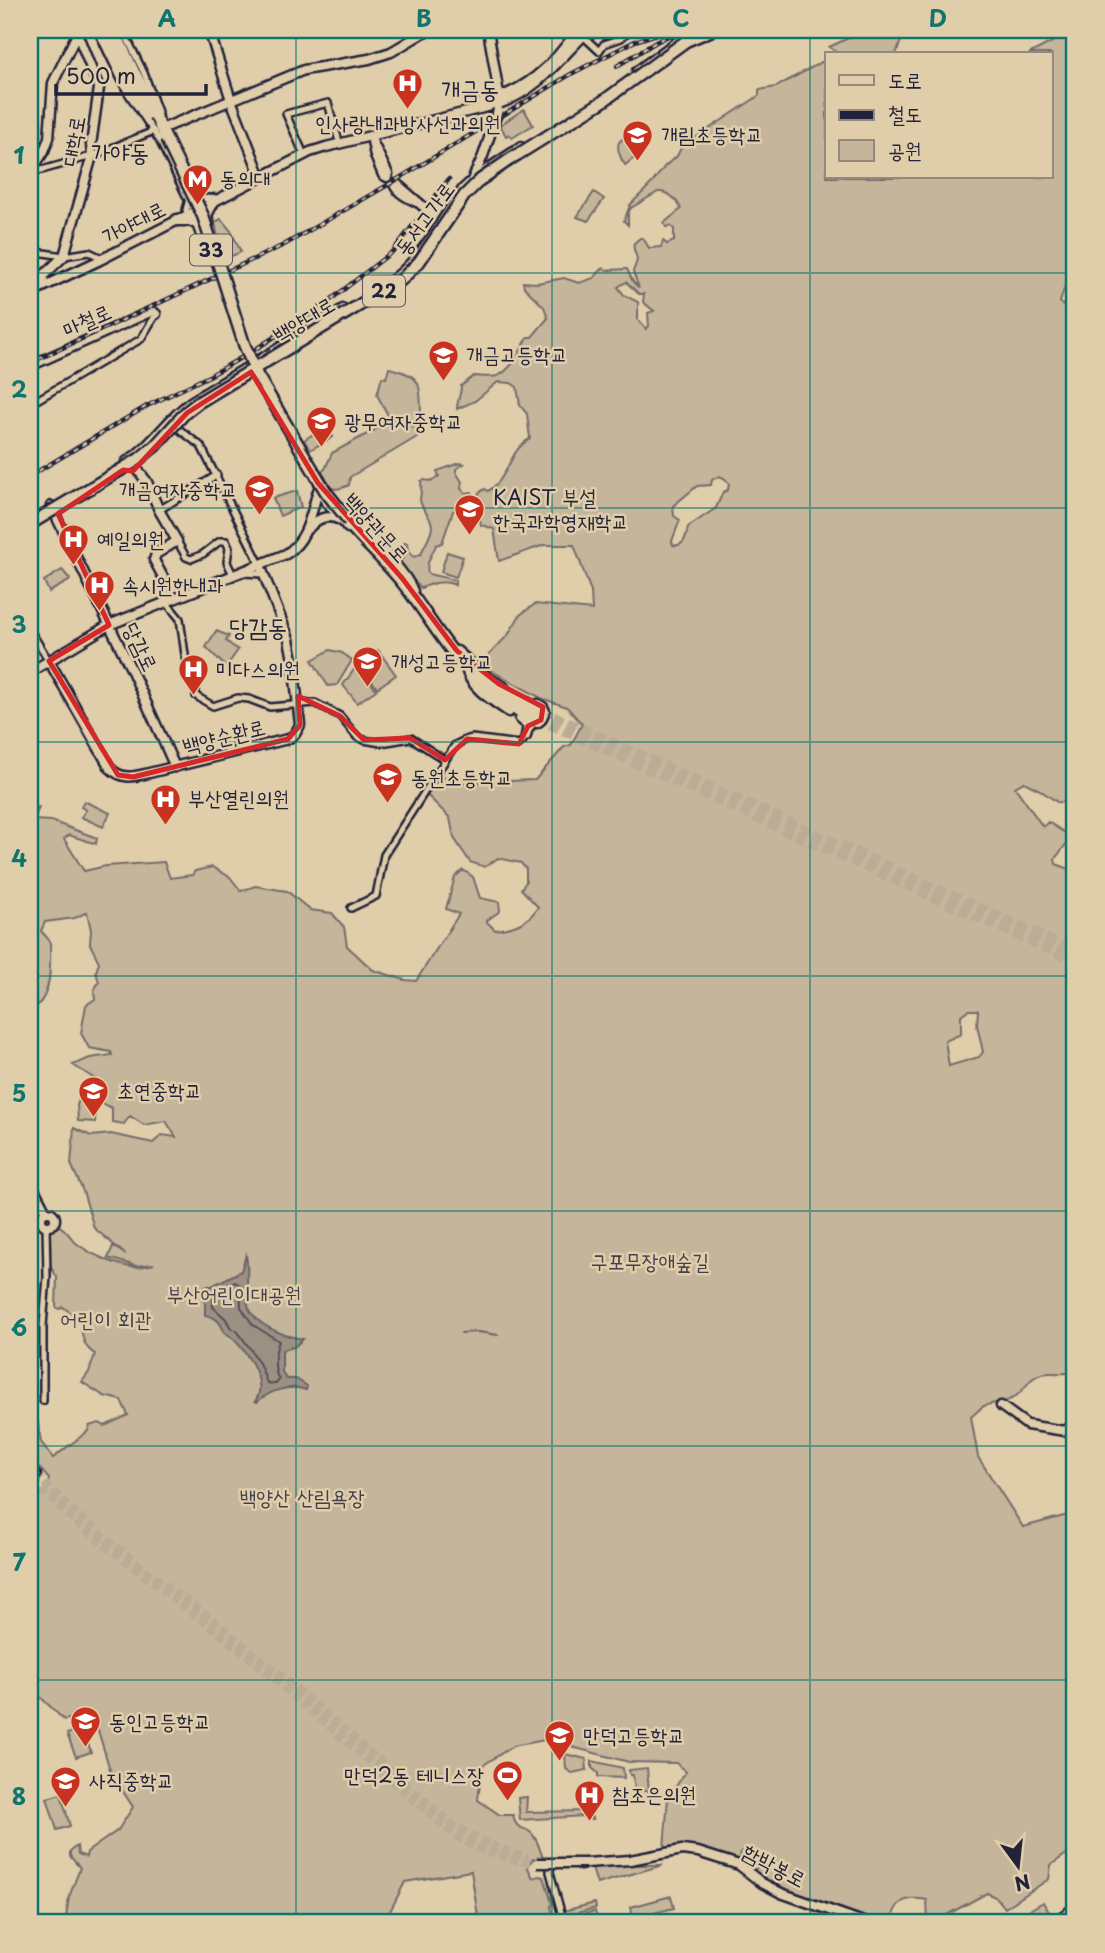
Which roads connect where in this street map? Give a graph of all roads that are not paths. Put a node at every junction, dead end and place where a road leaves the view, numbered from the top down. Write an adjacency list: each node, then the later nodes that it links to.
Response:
1 (97, 30): 20 (street)
2 (103, 30): 13 (highway, 33)
3 (114, 30): 13 (highway, 33)
4 (122, 30): 19 (street)
5 (209, 30): 16 (main road)
6 (428, 30): 16 (main road)
7 (488, 30): 14 (main road)
8 (630, 30): 12 (street)
9 (701, 30): 27 (main road, 백양대로); 44 (highway, 동서고가로 / 22, bridge)
10 (713, 30): 31 (main road, 백양대로); 44 (highway, 동서고가로 / 22, bridge)
11 (78, 31): 25 (main road, 대학로); 28 (main road)
12 (583, 32): 15 (main road); 18 (main road)
13 (132, 77): 23 (highway, 33)
14 (498, 85): 15 (main road); 17 (main road); 18 (main road)
15 (515, 91): 18 (main road)
16 (231, 100): 19 (main road); 29 (main road)
17 (486, 105): 18 (main road); 18 (main road); 21 (main road)
18 (496, 113): 26 (main road)
19 (164, 128): 23 (street)
20 (154, 131): 23 (street); 25 (street)
21 (370, 136): 22 (main road); 29 (main road); 30 (main road); 30 (main road)
22 (338, 138): 24 (main road); 24 (street)
23 (164, 140): 35 (street); 46 (highway, 33, bridge)
24 (302, 150): 29 (main road)
25 (92, 156): 28 (street); 40 (main road, 대학로)
26 (483, 156): 27 (main road); 31 (main road)
27 (492, 165): 31 (main road, 백양대로)
28 (30, 173)
29 (261, 175): 33 (main road)
30 (386, 176): 32 (main road)
31 (476, 177): 37 (main road, 백양대로); 38 (main road, 백양대로)
32 (396, 185): 34 (main road); 34 (main road)
33 (212, 199): 35 (highway); 35 (street)
34 (419, 203): 37 (main road, bridge)
35 (195, 209): 36 (highway); 46 (highway, bridge); 46 (highway, bridge)
36 (176, 219): 41 (main road, 가야대로)
37 (442, 219): 38 (main road, 백양대로)
38 (429, 246): 46 (main road, 백양대로)
39 (30, 251): 40 (street)
40 (64, 256): 41 (street); 42 (main road, 대학로)
41 (97, 256): 42 (main road, 가야대로)
42 (43, 283): 43 (main road, 가야대로)
43 (30, 290)
44 (377, 294): 60 (highway, 동서고가로 / 22, bridge)
45 (156, 314): 47 (main road, 마철로); 48 (street)
46 (253, 365): 49 (main road, 백양대로); 53 (main road, 백양관문로); 61 (highway, 33, bridge)
47 (30, 366)
48 (30, 404)
49 (172, 423): 50 (main road, 백양대로); 52 (street); 56 (main road, 백양대로)
50 (138, 461): 51 (main road, 백양대로); 54 (main road)
51 (123, 470): 54 (main road); 55 (main road, 백양대로)
52 (217, 475): 57 (street); 65 (street)
53 (320, 485): 61 (main road, 백양관문로); 62 (main road); 63 (main road); 67 (main road, 백양관문로)
54 (148, 487): 57 (main road)
55 (64, 505): 56 (main road, 백양대로); 59 (main road)
56 (53, 508): 58 (main road, 백양대로); 59 (main road, 당감로); 60 (main road, 백양대로)
57 (159, 510): 64 (main road)
58 (44, 517): 59 (main road); 60 (main road, 백양대로)
59 (58, 520): 69 (main road, 당감로)
60 (30, 522)
61 (347, 522): 62 (main road); 67 (highway, 33)
62 (312, 524): 63 (main road)
63 (305, 534): 65 (main road)
64 (177, 541): 66 (street); 68 (main road)
65 (261, 567): 66 (street); 66 (main road); 75 (main road, 백양순환로)
66 (236, 573): 68 (main road)
67 (412, 592): 71 (highway, 33)
68 (166, 602): 69 (main road); 75 (street)
69 (109, 625): 72 (main road); 79 (main road, 당감로)
70 (30, 630): 72 (street)
71 (456, 653): 73 (main road); 76 (highway, 33)
72 (49, 661): 74 (main road); 79 (main road, 백양순환로)
73 (466, 668): 76 (main road); 77 (main road)
74 (30, 672)
75 (299, 704): 78 (street); 79 (main road, 백양순환로)
76 (537, 717): 77 (street)
77 (526, 736): 78 (street)
78 (445, 760): 80 (street)
79 (174, 767)
80 (351, 908)
81 (30, 1181): 83 (main road)
82 (30, 1217): 83 (main road)
83 (45, 1219): 84 (street)
84 (44, 1401)
85 (1001, 1406): 86 (main road)
86 (1075, 1423)
87 (534, 1861): 88 (main road, bridge)
88 (586, 1862): 89 (main road); 92 (main road, 함박봉로)
89 (550, 1863): 91 (street)
90 (1075, 1908): 93 (main road)
91 (564, 1923)
92 (866, 1923)
93 (1052, 1923)

